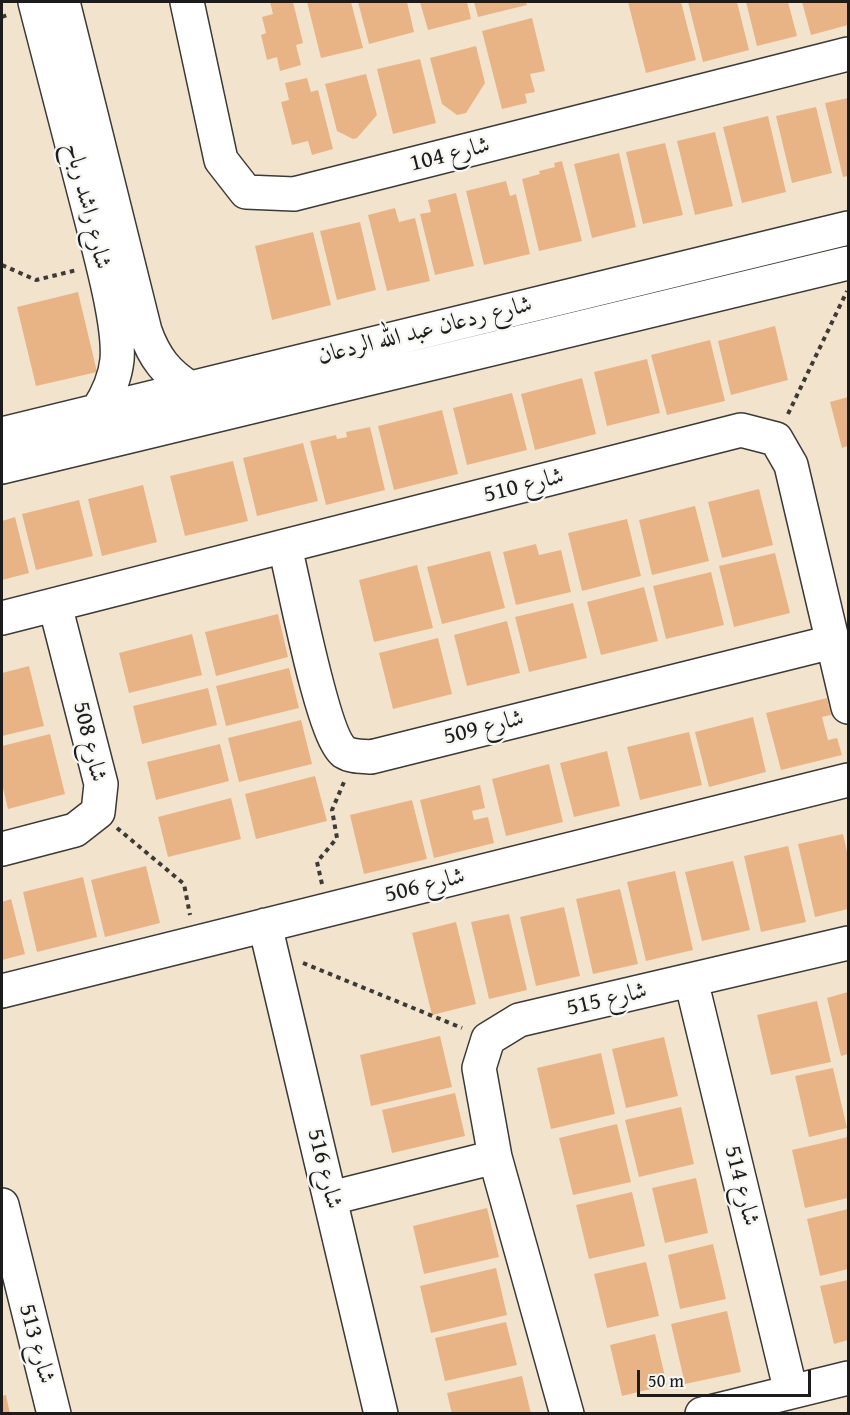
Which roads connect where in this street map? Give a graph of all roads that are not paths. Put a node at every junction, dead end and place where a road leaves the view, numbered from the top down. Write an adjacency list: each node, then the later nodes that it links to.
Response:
1 (35, 2): 7 (street, شارع راشد رباح)
2 (63, 2): 7 (street, شارع راشد رباح)
3 (187, 2): 4 (street, شارع 104)
4 (849, 54)
5 (849, 228): 8 (street, شارع ردعان عبد الله الردعان)
6 (849, 263): 11 (street, شارع ردعان عبد الله الردعان)
7 (130, 335): 8 (street, شارع راشد رباح); 9 (street, شارع راشد رباح)
8 (190, 388): 9 (street, شارع ردعان عبد الله الردعان)
9 (98, 410): 10 (street, شارع ردعان عبد الله الردعان)
10 (2, 434)
11 (2, 468)
12 (285, 547): 13 (street, شارع 510); 15 (street, شارع 509); 15 (street, شارع 510)
13 (55, 605): 14 (street, شارع 510); 18 (street, شارع 508)
14 (2, 618)
15 (832, 642): 16 (street)
16 (849, 706)
17 (849, 780): 19 (street, شارع 506)
18 (2, 849)
19 (268, 937): 22 (street, شارع 506); 24 (street, شارع 516)
20 (849, 944): 21 (street, شارع 515)
21 (691, 980): 23 (street, شارع 515); 28 (street, شارع 514)
22 (2, 991)
23 (495, 1157): 24 (street); 31 (street)
24 (331, 1198): 30 (street, شارع 516)
25 (2, 1205): 26 (street, شارع 513)
26 (10, 1279): 29 (street, شارع 513)
27 (849, 1378): 28 (street)
28 (790, 1392): 32 (street)
29 (54, 1413)
30 (381, 1413)
31 (567, 1413)
32 (702, 1413)

